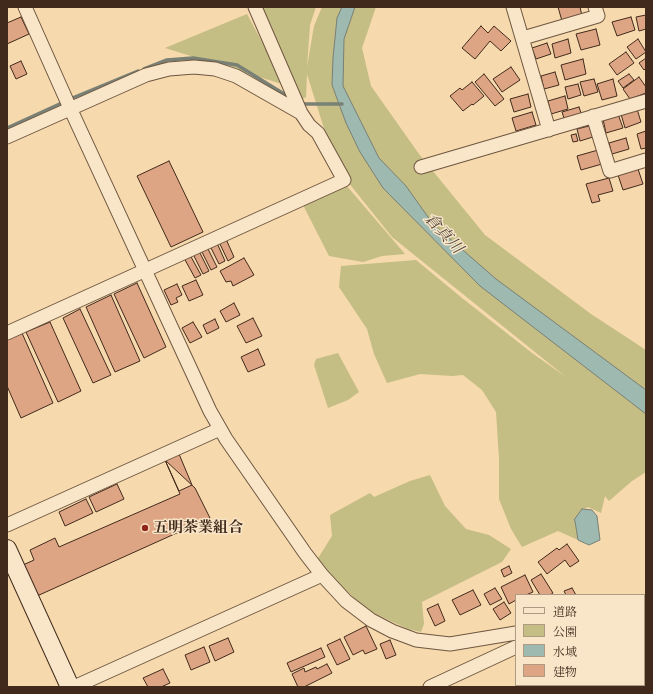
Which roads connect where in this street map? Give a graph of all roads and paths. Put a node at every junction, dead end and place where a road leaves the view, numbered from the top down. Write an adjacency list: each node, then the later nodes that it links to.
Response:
1 (25, 7): 7 (street)
2 (255, 7): 8 (street)
3 (513, 7): 5 (street)
4 (595, 7): 5 (street)
5 (523, 38): 10 (street)
6 (646, 101): 9 (street)
7 (68, 102): 8 (street); 11 (street); 14 (street)
8 (300, 110): 14 (street)
9 (593, 116): 10 (street); 12 (street)
10 (548, 130): 13 (street)
11 (7, 137)
12 (646, 160)
13 (421, 167)
14 (145, 270): 15 (street); 16 (street)
15 (7, 333)
16 (220, 429): 17 (street); 19 (street)
17 (7, 525)
18 (7, 549): 22 (street)
19 (322, 575): 20 (street); 23 (street)
20 (515, 633)
21 (515, 647): 24 (street)
22 (70, 687)
23 (74, 687)
24 (430, 687)

